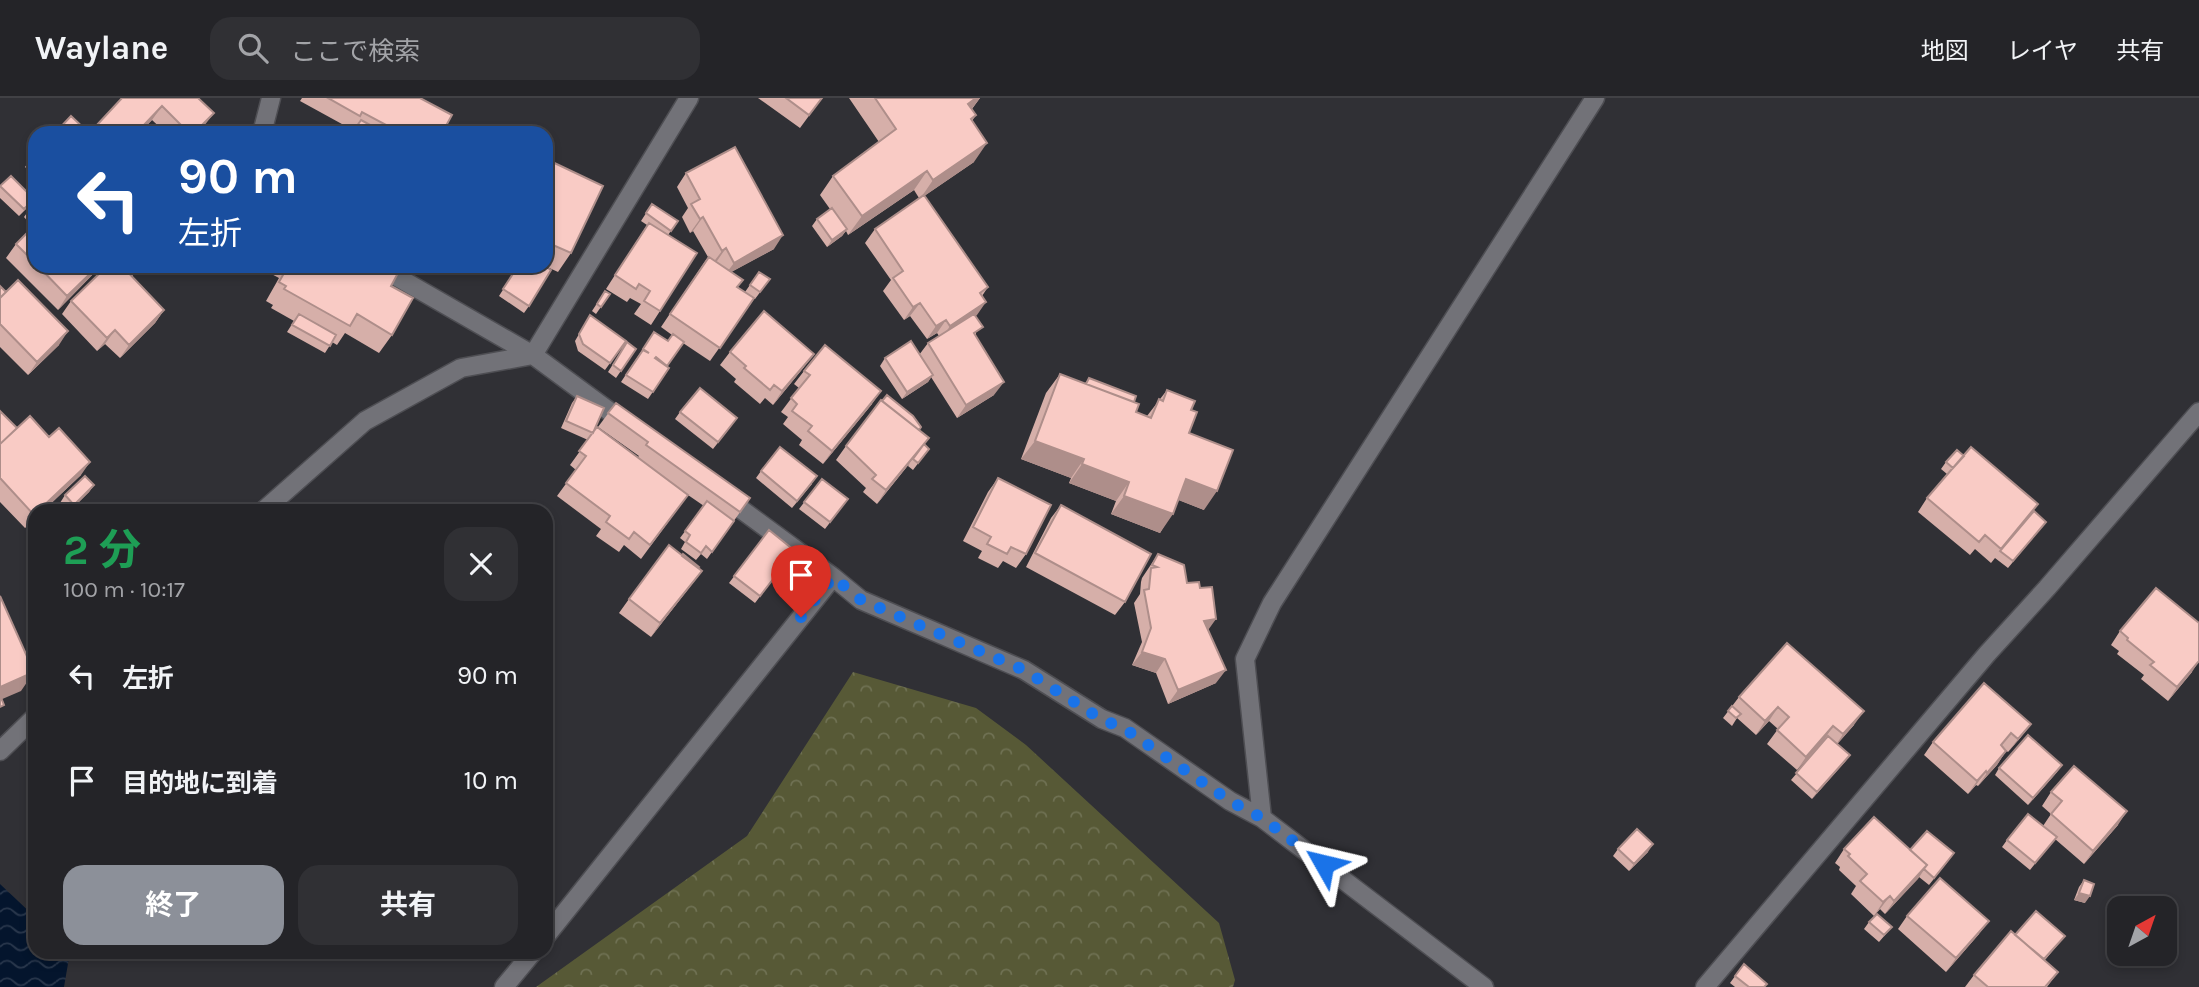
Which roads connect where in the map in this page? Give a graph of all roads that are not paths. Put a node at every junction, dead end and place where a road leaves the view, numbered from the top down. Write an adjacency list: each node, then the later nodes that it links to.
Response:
1 (271, 98): 4 (street)
2 (689, 98): 6 (street)
3 (1595, 98): 14 (street)
4 (264, 126)
5 (391, 273): 6 (street)
6 (533, 355): 8 (street); 10 (street)
7 (2199, 411): 19 (street)
8 (644, 437)
9 (711, 486): 11 (street)
10 (271, 504)
11 (833, 577): 14 (street); 15 (street)
12 (28, 724): 13 (street)
13 (0, 751)
14 (1262, 818): 18 (street)
15 (553, 927)
16 (527, 959): 17 (street)
17 (505, 987)
18 (1483, 987)
19 (1704, 987)

